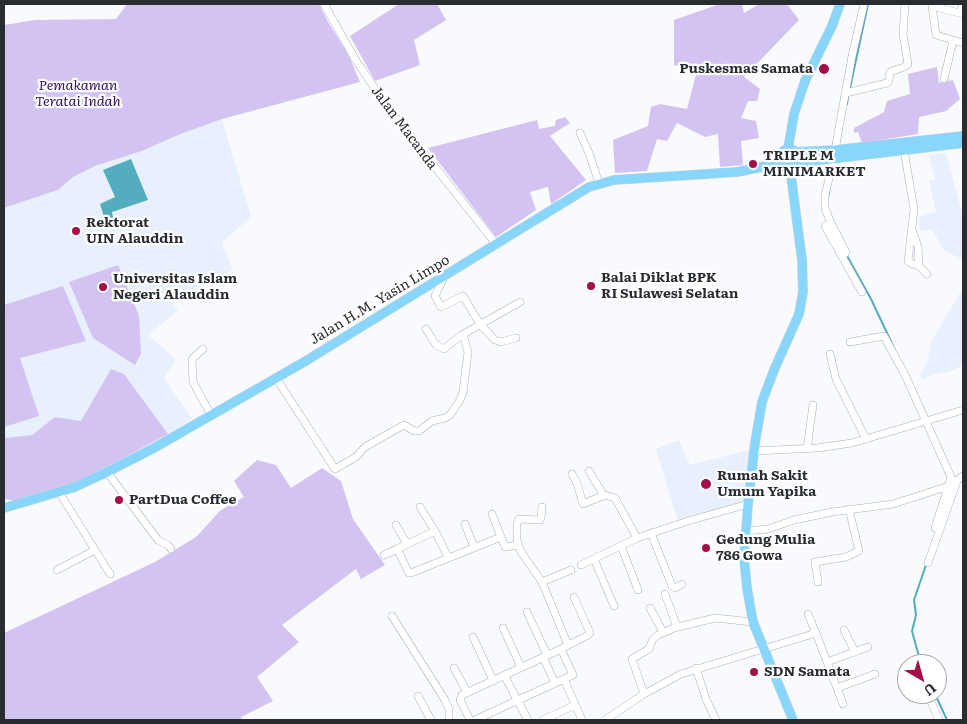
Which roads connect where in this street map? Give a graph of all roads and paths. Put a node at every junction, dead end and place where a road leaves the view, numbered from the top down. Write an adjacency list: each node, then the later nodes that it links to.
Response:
1 (324, 4): 20 (street, Jalan Macanda)
2 (840, 4): 16 (main road)
3 (864, 4): 11 (street)
4 (905, 4): 11 (street)
5 (963, 4): 7 (street)
6 (932, 5): 7 (street); 8 (street)
7 (962, 13)
8 (953, 41): 9 (street); 10 (street)
9 (963, 43)
10 (944, 78)
11 (846, 93): 17 (street)
12 (580, 133): 19 (street)
13 (963, 136): 15 (main road)
14 (963, 143): 15 (main road)
15 (908, 147): 17 (main road); 21 (street)
16 (792, 151): 17 (main road); 18 (main road); 18 (main road)
17 (834, 154): 18 (main road, Jalan H.M. Yasin Limpo); 23 (street)
18 (789, 165): 19 (main road, Jalan H.M. Yasin Limpo); 39 (main road)
19 (599, 183): 20 (main road, Jalan H.M. Yasin Limpo)
20 (496, 244): 22 (main road, Jalan H.M. Yasin Limpo)
21 (927, 274)
22 (444, 277): 25 (street); 32 (main road, Jalan H.M. Yasin Limpo)
23 (862, 292)
24 (520, 302): 25 (street)
25 (480, 324): 27 (street); 28 (street)
26 (426, 329): 27 (street)
27 (463, 334): 32 (street)
28 (516, 338)
29 (850, 342): 36 (street)
30 (202, 349): 35 (street)
31 (830, 354): 37 (street)
32 (276, 378): 35 (main road, Jalan H.M. Yasin Limpo)
33 (813, 405): 38 (street)
34 (963, 410): 36 (street)
35 (211, 415): 41 (main road, Jalan H.M. Yasin Limpo)
36 (927, 421): 37 (street); 43 (street)
37 (866, 439): 38 (street)
38 (807, 448): 39 (street)
39 (754, 451): 46 (main road)
40 (589, 471): 45 (street)
41 (107, 472): 44 (main road, Jalan H.M. Yasin Limpo); 64 (street)
42 (572, 474): 45 (street)
43 (955, 482): 50 (street); 54 (street); 70 (street)
44 (59, 492): 49 (main road, Jalan H.M. Yasin Limpo); 66 (street)
45 (604, 496): 59 (street)
46 (748, 504): 56 (main road); 57 (street)
47 (420, 507): 55 (street)
48 (542, 507): 61 (street)
49 (4, 508)
50 (850, 509): 56 (street); 76 (street)
51 (492, 514): 58 (street)
52 (465, 524): 63 (street)
53 (396, 525): 60 (street)
54 (935, 528)
55 (435, 531): 60 (street); 68 (street)
56 (746, 531): 86 (main road)
57 (651, 533): 59 (street); 77 (street)
58 (501, 537): 61 (street); 63 (street)
59 (637, 538): 62 (street)
60 (407, 544): 65 (street)
61 (518, 545): 75 (street)
62 (621, 546): 69 (street); 78 (street)
63 (474, 547): 68 (street)
64 (171, 549)
65 (397, 549): 67 (street); 68 (street)
66 (95, 550): 72 (street); 74 (street)
67 (384, 555)
68 (448, 557)
69 (594, 559): 71 (street); 81 (street)
70 (928, 563)
71 (581, 565)
72 (57, 570)
73 (571, 570): 75 (street)
74 (110, 574)
75 (542, 582): 93 (street)
76 (818, 582)
77 (682, 584)
78 (638, 590)
79 (665, 594): 88 (street)
80 (574, 597): 93 (street)
81 (614, 606)
82 (650, 608): 90 (street)
83 (527, 612): 97 (street)
84 (808, 614): 91 (street)
85 (392, 616): 116 (street)
86 (753, 622): 88 (street); 95 (main road)
87 (503, 628): 99 (street)
88 (677, 628): 90 (street)
89 (844, 630): 96 (street)
90 (663, 632): 109 (street)
91 (816, 633): 95 (street); 98 (street)
92 (473, 638): 105 (street)
93 (564, 647): 97 (street); 104 (street)
94 (868, 648): 96 (street)
95 (763, 649): 101 (street); 124 (main road)
96 (855, 652): 98 (street)
97 (545, 656): 99 (street); 106 (street)
98 (827, 662): 107 (street)
99 (521, 667): 103 (street)
100 (454, 668): 108 (street)
101 (696, 668): 109 (street); 123 (street)
102 (874, 674): 107 (street)
103 (504, 675): 105 (street); 111 (street)
104 (564, 679): 106 (street); 114 (street)
105 (492, 680): 108 (street)
106 (554, 683): 111 (street)
107 (838, 688): 112 (street)
108 (466, 692): 117 (street)
109 (644, 694): 122 (street)
110 (418, 696): 115 (street)
111 (517, 701): 118 (street); 119 (street)
112 (843, 704)
113 (932, 704): 125 (street)
114 (575, 705): 120 (street); 121 (street)
115 (431, 720)
116 (449, 720)
117 (470, 720)
118 (475, 720)
119 (528, 720)
120 (543, 720)
121 (582, 720)
122 (605, 720)
123 (716, 720)
124 (792, 720)
125 (940, 720)

